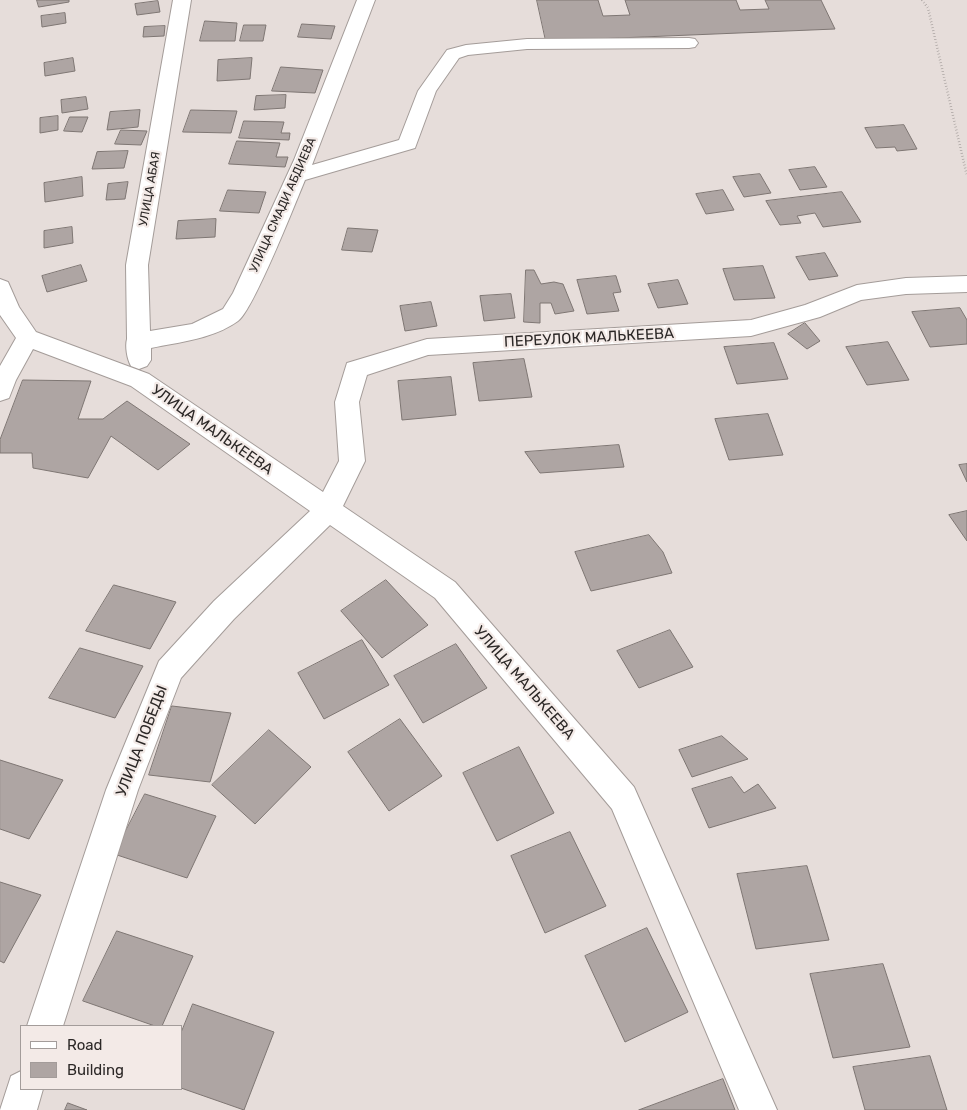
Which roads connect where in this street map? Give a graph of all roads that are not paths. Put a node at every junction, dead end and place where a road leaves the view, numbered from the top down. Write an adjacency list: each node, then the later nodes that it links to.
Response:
1 (182, 0): 8 (street, УЛИЦА АБАЯ)
2 (366, 0): 4 (street, УЛИЦА СМАДИ АБДИЕВА)
3 (689, 42): 4 (street)
4 (297, 176): 8 (street, УЛИЦА СМАДИ АБДИЕВА)
5 (967, 284): 11 (street, ПЕРЕУЛОК МАЛЬКЕЕВА)
6 (0, 287): 7 (street)
7 (28, 338): 9 (street, УЛИЦА МАЛЬКЕЕВА); 10 (street)
8 (137, 342): 9 (street, УЛИЦА АБАЯ)
9 (140, 380): 11 (street, УЛИЦА МАЛЬКЕЕВА)
10 (0, 392)
11 (328, 510): 12 (street, УЛИЦА ПОБЕДЫ); 15 (street, УЛИЦА МАЛЬКЕЕВА)
12 (45, 1025)
13 (24, 1090): 14 (street)
14 (18, 1110)
15 (758, 1110)

